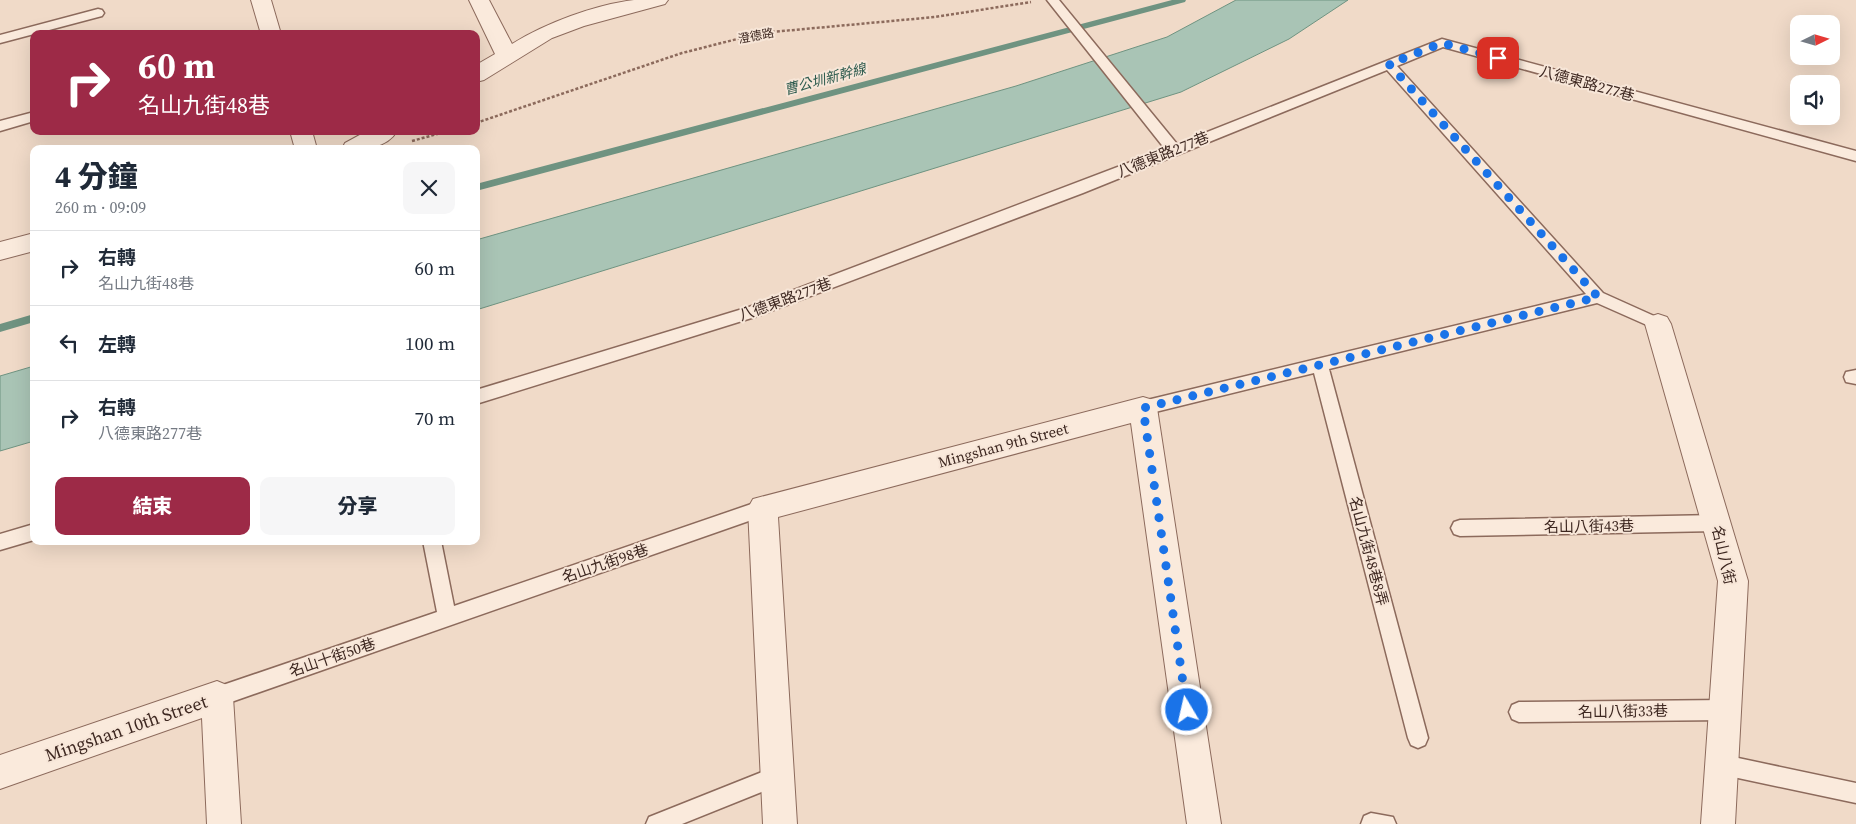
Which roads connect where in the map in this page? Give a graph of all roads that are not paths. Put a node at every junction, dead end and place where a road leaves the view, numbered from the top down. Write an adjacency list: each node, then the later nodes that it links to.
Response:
1 (261, 0): 7 (street)
2 (478, 0): 10 (street)
3 (658, 0): 10 (street)
4 (1053, 0): 17 (lane)
5 (98, 13): 6 (lane)
6 (34, 30)
7 (270, 30)
8 (30, 31): 9 (lane)
9 (0, 39)
10 (507, 56): 12 (street)
11 (1389, 64): 17 (lane, 八德東路277巷); 18 (lane, 八德東路277巷); 21 (lane)
12 (480, 73)
13 (30, 117): 14 (lane)
14 (0, 126)
15 (394, 138): 16 (street)
16 (368, 145)
17 (1174, 150): 24 (lane, 八德東路277巷)
18 (1856, 156)
19 (30, 243): 20 (street)
20 (0, 251)
21 (1598, 297): 22 (lane); 23 (lane)
22 (1658, 324): 27 (street, 名山八街)
23 (1320, 364): 25 (lane); 36 (lane, 名山九街48巷8弄)
24 (480, 396)
25 (1143, 408): 26 (street, Mingshan 9th Street); 44 (street)
26 (763, 508): 32 (lane, 名山九街98巷); 39 (street)
27 (1717, 524): 28 (lane, 名山八街43巷); 34 (street, 名山八街)
28 (1460, 528)
29 (30, 533): 30 (lane)
30 (0, 542)
31 (433, 545): 32 (lane)
32 (447, 617): 33 (lane, 名山十街50巷)
33 (217, 697): 38 (street, Mingshan 10th Street); 41 (street, Mingshan 10th Street)
34 (1727, 710): 35 (lane, 名山八街33巷); 37 (street, 名山八街)
35 (1520, 712)
36 (1418, 738)
37 (1724, 765): 40 (lane); 45 (street, 名山八街)
38 (0, 772)
39 (777, 776): 42 (lane); 43 (street)
40 (1856, 793)
41 (224, 824)
42 (656, 824)
43 (780, 824)
44 (1204, 824)
45 (1718, 824)

